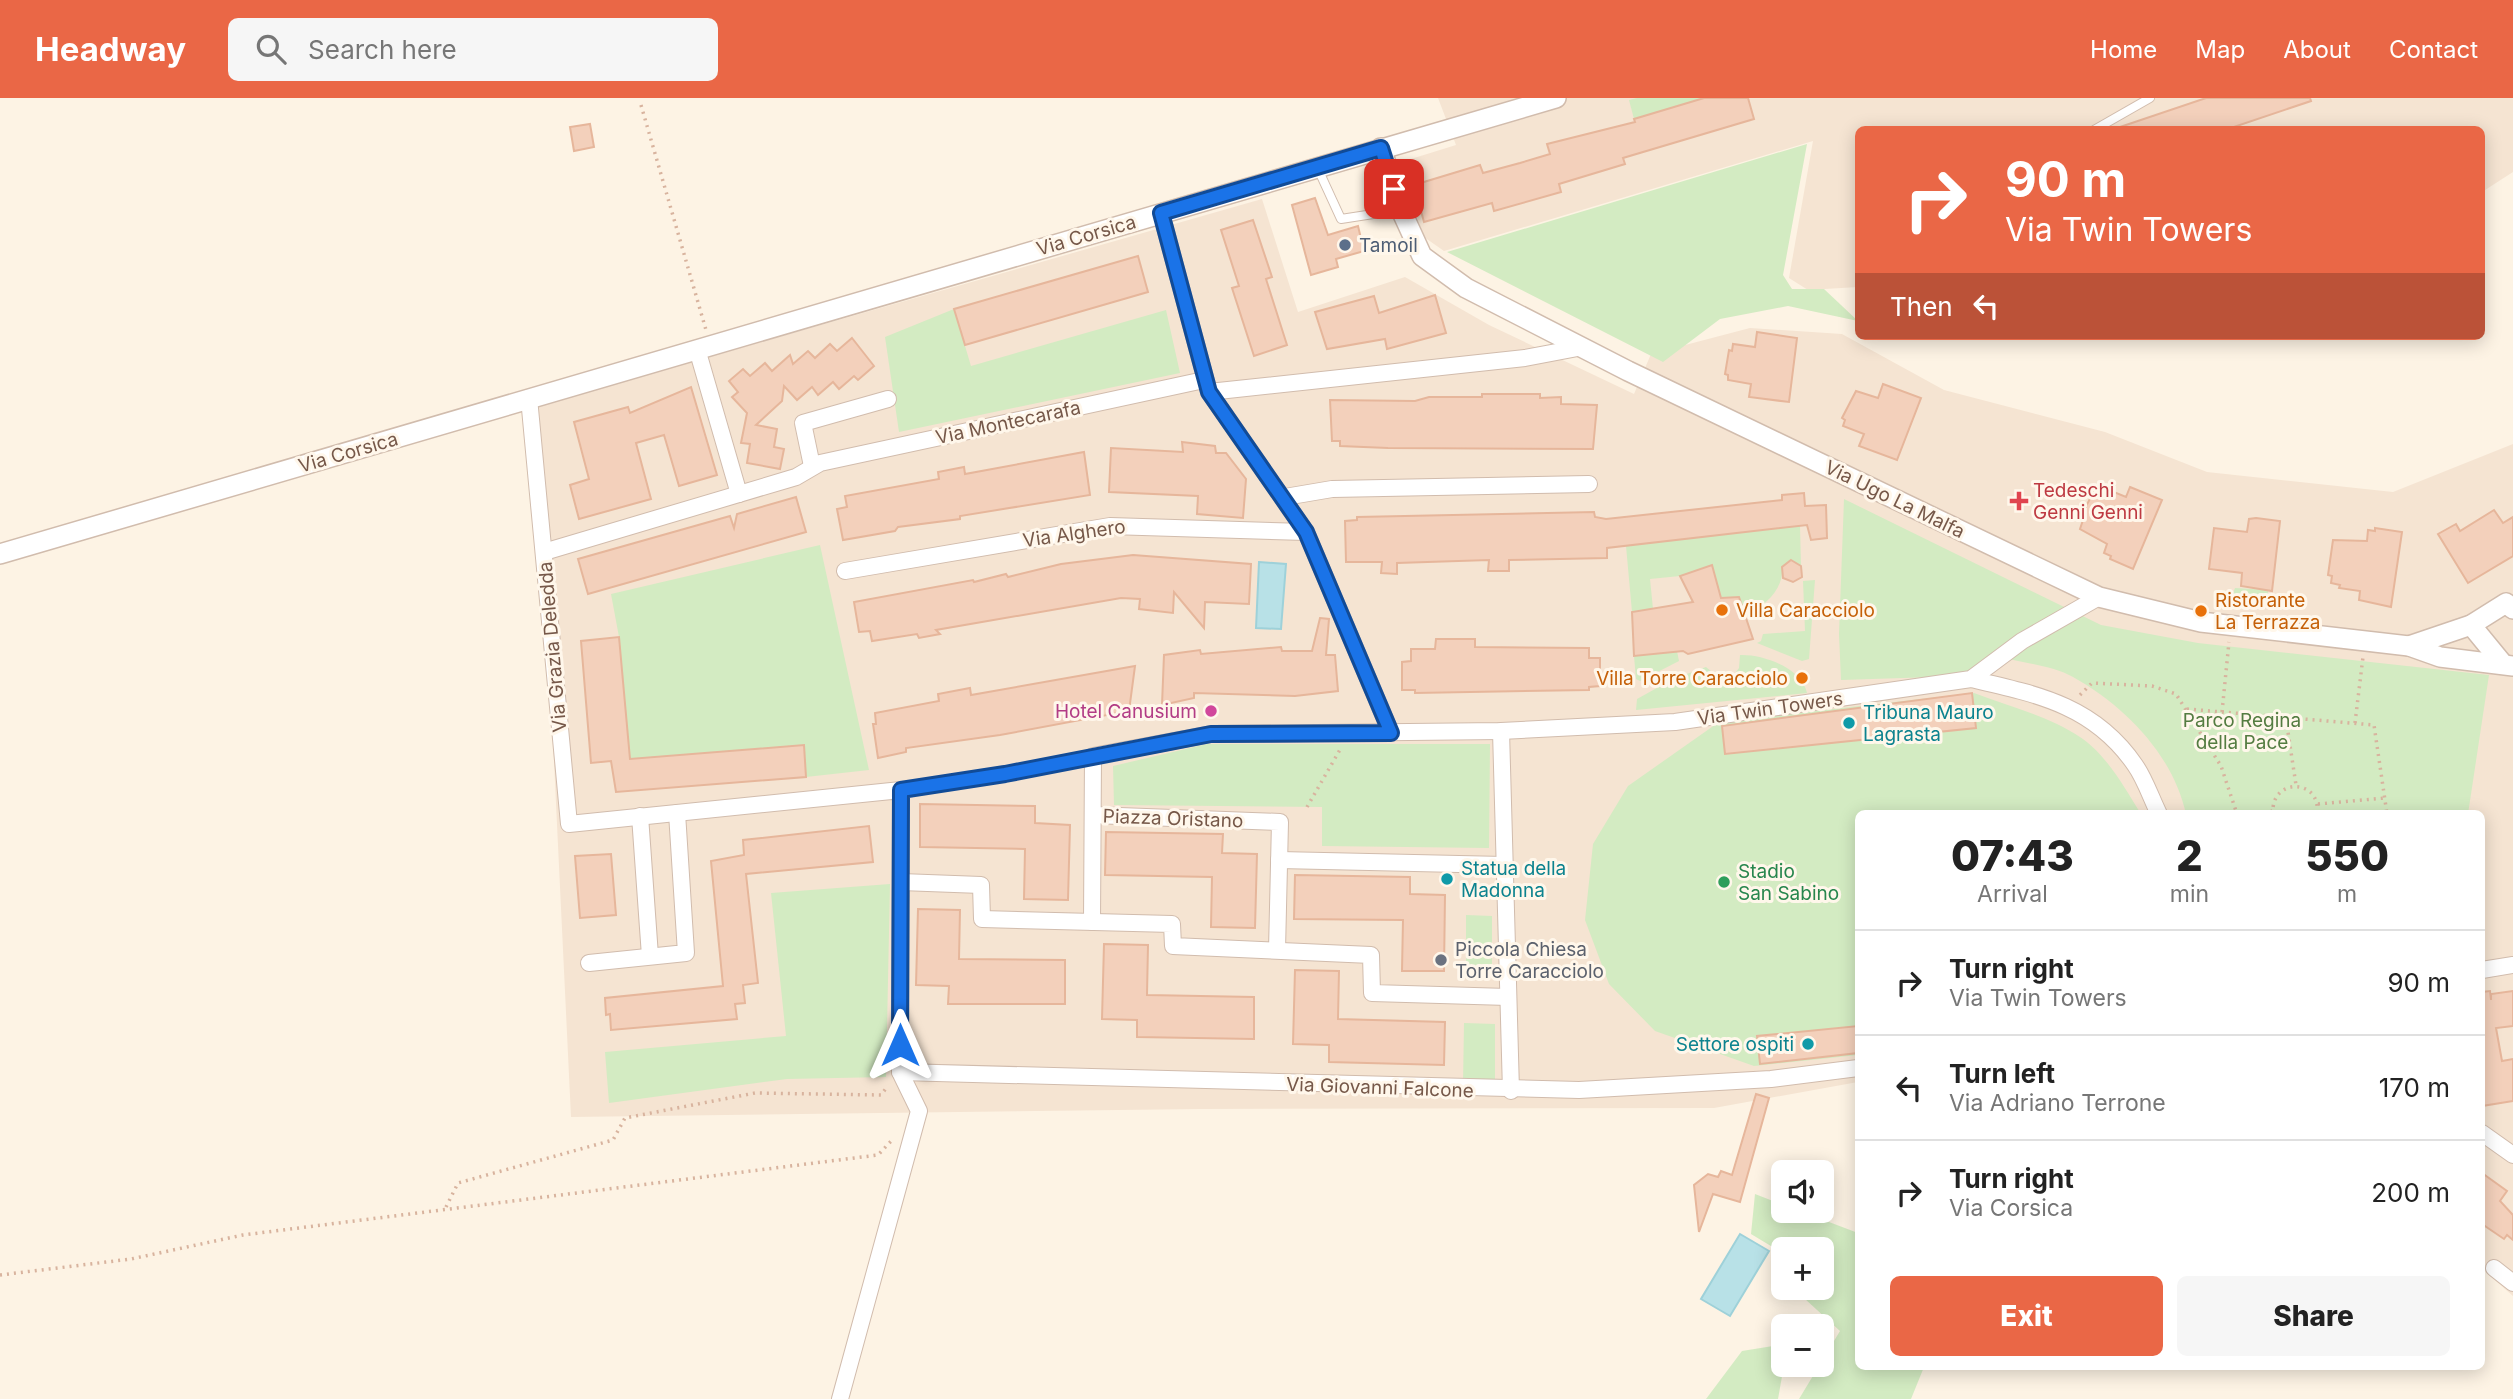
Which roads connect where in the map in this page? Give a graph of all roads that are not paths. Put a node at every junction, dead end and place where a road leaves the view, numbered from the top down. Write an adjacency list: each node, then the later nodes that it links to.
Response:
1 (1556, 98): 4 (street, Via Corsica)
2 (2150, 98): 3 (lane)
3 (2101, 126)
4 (1381, 148): 5 (street, Via Corsica); 6 (street, Via Ugo La Malfa)
5 (1317, 167): 6 (lane); 7 (street, Via Corsica)
6 (1401, 210): 9 (street, Via Ugo La Malfa)
7 (1161, 213): 8 (street, Via Corsica); 10 (street)
8 (704, 347): 11 (street, Via Corsica); 15 (street)
9 (1583, 348): 10 (street, Via Montecarafa); 21 (street, Via Ugo La Malfa)
10 (1207, 386): 13 (street, Via Montecarafa); 16 (street)
11 (529, 398): 18 (street, Via Grazia Deledda); 19 (street, Via Corsica)
12 (888, 399): 13 (street)
13 (812, 466): 15 (street, Via Montecarafa)
14 (1589, 484): 16 (street)
15 (738, 494): 18 (street, Via Montecarafa)
16 (1285, 497): 17 (street)
17 (1306, 532): 20 (street, Via Alghero); 28 (street)
18 (544, 552): 33 (street, Via Grazia Deledda)
19 (0, 554)
20 (845, 571)
21 (2099, 597): 24 (street, Via Ugo La Malfa); 26 (street, Via Twin Towers)
22 (2511, 604): 23 (street)
23 (2472, 625): 24 (street); 25 (street)
24 (2409, 646): 25 (street, Via Ugo La Malfa)
25 (2508, 665)
26 (1971, 679): 27 (street, Via Twin Towers); 31 (street)
27 (1501, 731): 28 (street, Via Twin Towers); 36 (street)
28 (1391, 733): 29 (street)
29 (1093, 756): 30 (lane); 34 (street)
30 (901, 790): 32 (street, Via Grazia Deledda); 37 (street)
31 (2157, 810)
32 (677, 813): 33 (street, Via Grazia Deledda); 40 (street)
33 (640, 816): 40 (street)
34 (1093, 816): 35 (street, Piazza Oristano); 38 (street, Piazza Oristano)
35 (1279, 859): 36 (street); 39 (street, Piazza Oristano)
36 (1504, 865): 44 (street)
37 (901, 882): 38 (street); 46 (street)
38 (1092, 922): 39 (street)
39 (1277, 950): 44 (street)
40 (650, 957): 41 (street)
41 (589, 963)
42 (2513, 965): 43 (street)
43 (2485, 970)
44 (1508, 997): 47 (street)
45 (1855, 1068): 47 (street, Via Giovanni Falcone)
46 (900, 1072): 47 (street, Via Giovanni Falcone); 52 (street)
47 (1511, 1091)
48 (2485, 1135): 49 (street)
49 (2513, 1154)
50 (2494, 1268): 51 (street)
51 (2513, 1283)
52 (839, 1399)

